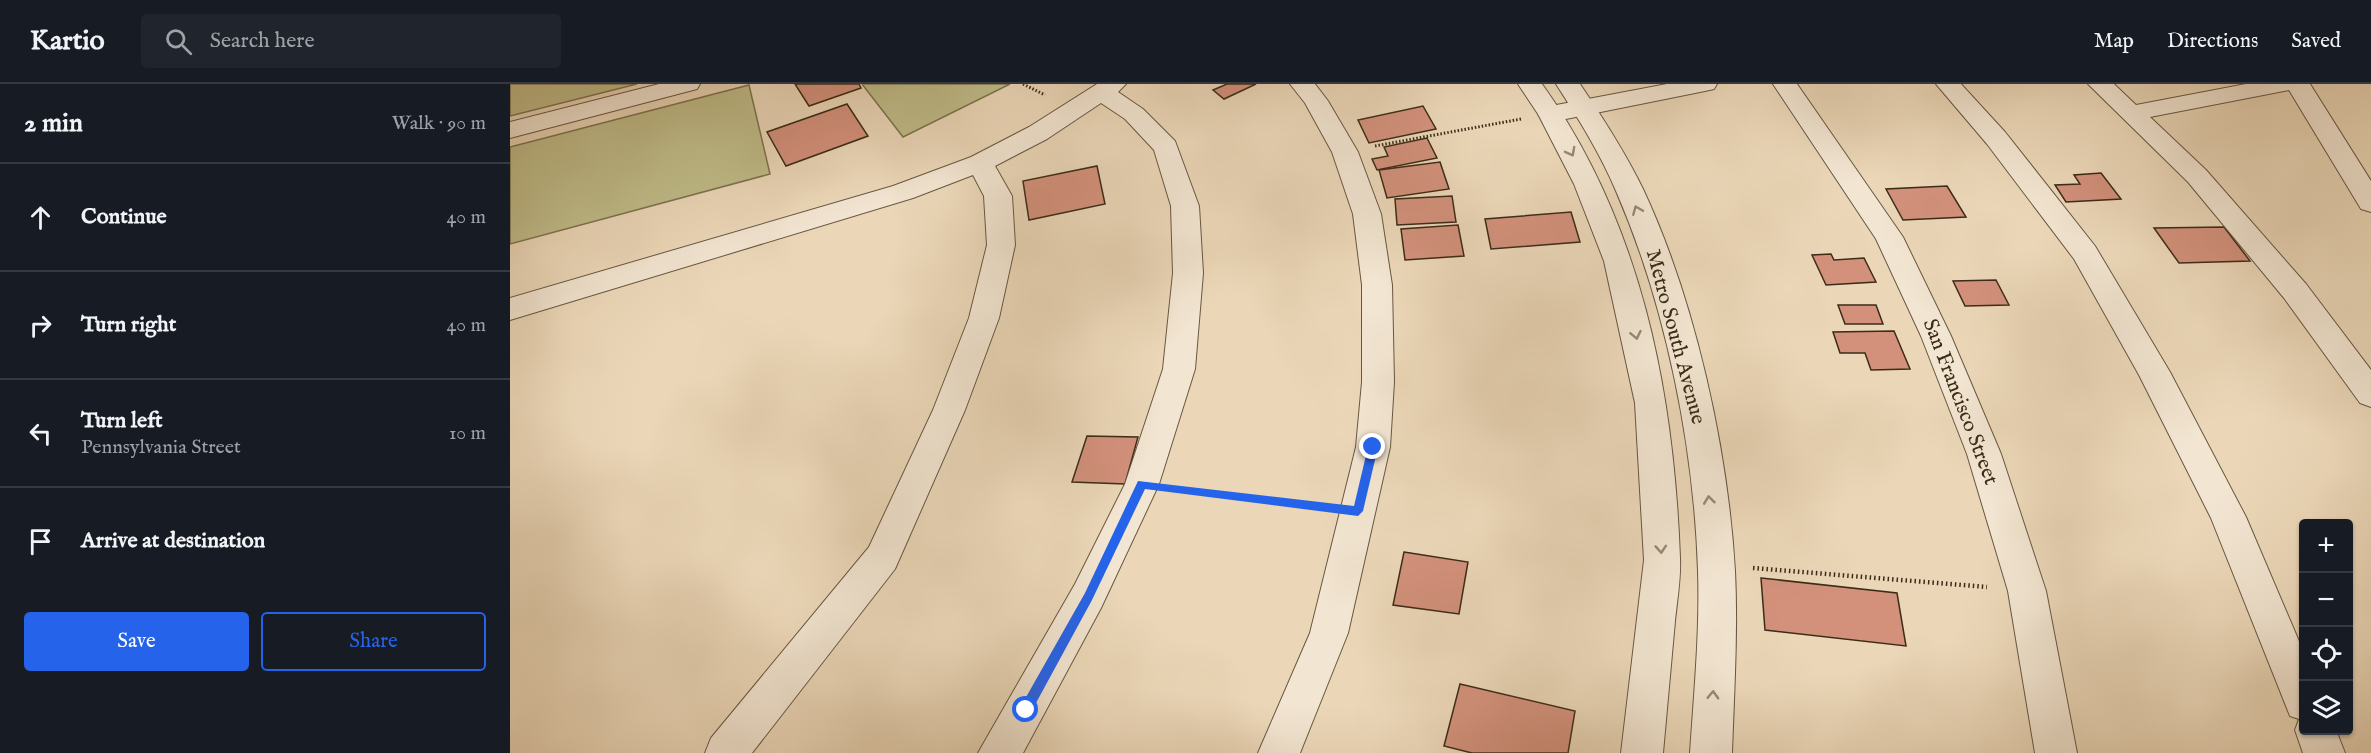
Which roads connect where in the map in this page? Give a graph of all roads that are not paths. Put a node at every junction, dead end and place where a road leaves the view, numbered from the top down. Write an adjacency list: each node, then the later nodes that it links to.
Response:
1 (688, 84): 14 (street)
2 (1302, 84): 23 (street)
3 (1530, 84): 13 (street, Metro South Avenue)
4 (1706, 84): 11 (street)
5 (1785, 84): 26 (street, San Francisco Street)
6 (1948, 84): 19 (street)
7 (2100, 84): 12 (street)
8 (2285, 84): 12 (street)
9 (2298, 84): 16 (street)
10 (1108, 88): 15 (street); 22 (street)
11 (1576, 95): 13 (street); 25 (street, Metro South Avenue, one-way to 11)
12 (2132, 113): 18 (street)
13 (1551, 114): 24 (street, Metro South Avenue, one-way to 24)
14 (510, 130)
15 (980, 163): 17 (street); 21 (street)
16 (2371, 203)
17 (510, 309)
18 (2371, 394)
19 (2299, 690)
20 (2317, 735): 27 (street)
21 (726, 753)
22 (999, 753)
23 (1279, 753)
24 (1642, 753)
25 (1711, 753)
26 (2056, 753)
27 (2324, 753)

